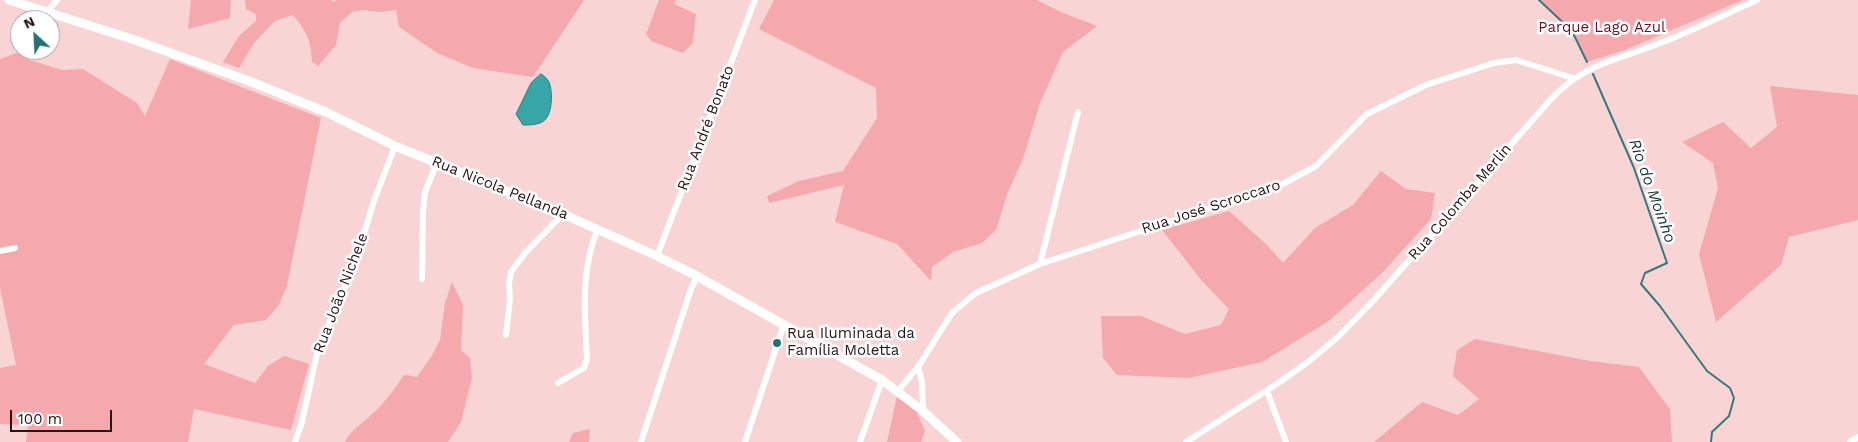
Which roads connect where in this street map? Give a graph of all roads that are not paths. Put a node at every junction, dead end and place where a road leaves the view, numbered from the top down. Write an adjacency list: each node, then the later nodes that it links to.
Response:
1 (9, 0): 5 (main road, Rua Nicola Pellanda)
2 (57, 0): 6 (street)
3 (755, 0): 16 (street, Rua André Bonato)
4 (1757, 0): 8 (street, Rua Colomba Merlin)
5 (41, 10)
6 (49, 10)
7 (60, 16): 10 (main road, Rua Nicola Pellanda)
8 (1573, 78): 17 (street, Rua José Scroccaro); 26 (street, Rua Colomba Merlin)
9 (1078, 112): 17 (street)
10 (395, 146): 11 (main road, Rua Nicola Pellanda); 29 (street, Rua João Nichele)
11 (437, 163): 12 (main road, Rua Nicola Pellanda); 19 (street)
12 (563, 214): 13 (main road, Rua Nicola Pellanda); 21 (street)
13 (598, 230): 16 (main road, Rua Nicola Pellanda); 24 (street)
14 (15, 248): 15 (street)
15 (0, 251)
16 (657, 256): 18 (main road, Rua Nicola Pellanda)
17 (1040, 264): 22 (street, Rua José Scroccaro)
18 (697, 276): 20 (main road, Rua Nicola Pellanda); 30 (street)
19 (422, 279)
20 (784, 324): 23 (main road, Rua Nicola Pellanda); 31 (street)
21 (506, 335)
22 (918, 367): 25 (street, Rua José Scroccaro); 27 (street)
23 (882, 380): 25 (main road, Rua Nicola Pellanda); 32 (street)
24 (558, 382)
25 (898, 391): 27 (main road, Rua Nicola Pellanda)
26 (1267, 391): 34 (street, Rua Colomba Merlin); 35 (street)
27 (923, 411): 33 (main road, Rua Nicola Pellanda)
28 (1858, 437): 36 (street)
29 (295, 442)
30 (641, 442)
31 (745, 442)
32 (860, 442)
33 (957, 442)
34 (1186, 442)
35 (1286, 442)
36 (1850, 442)

